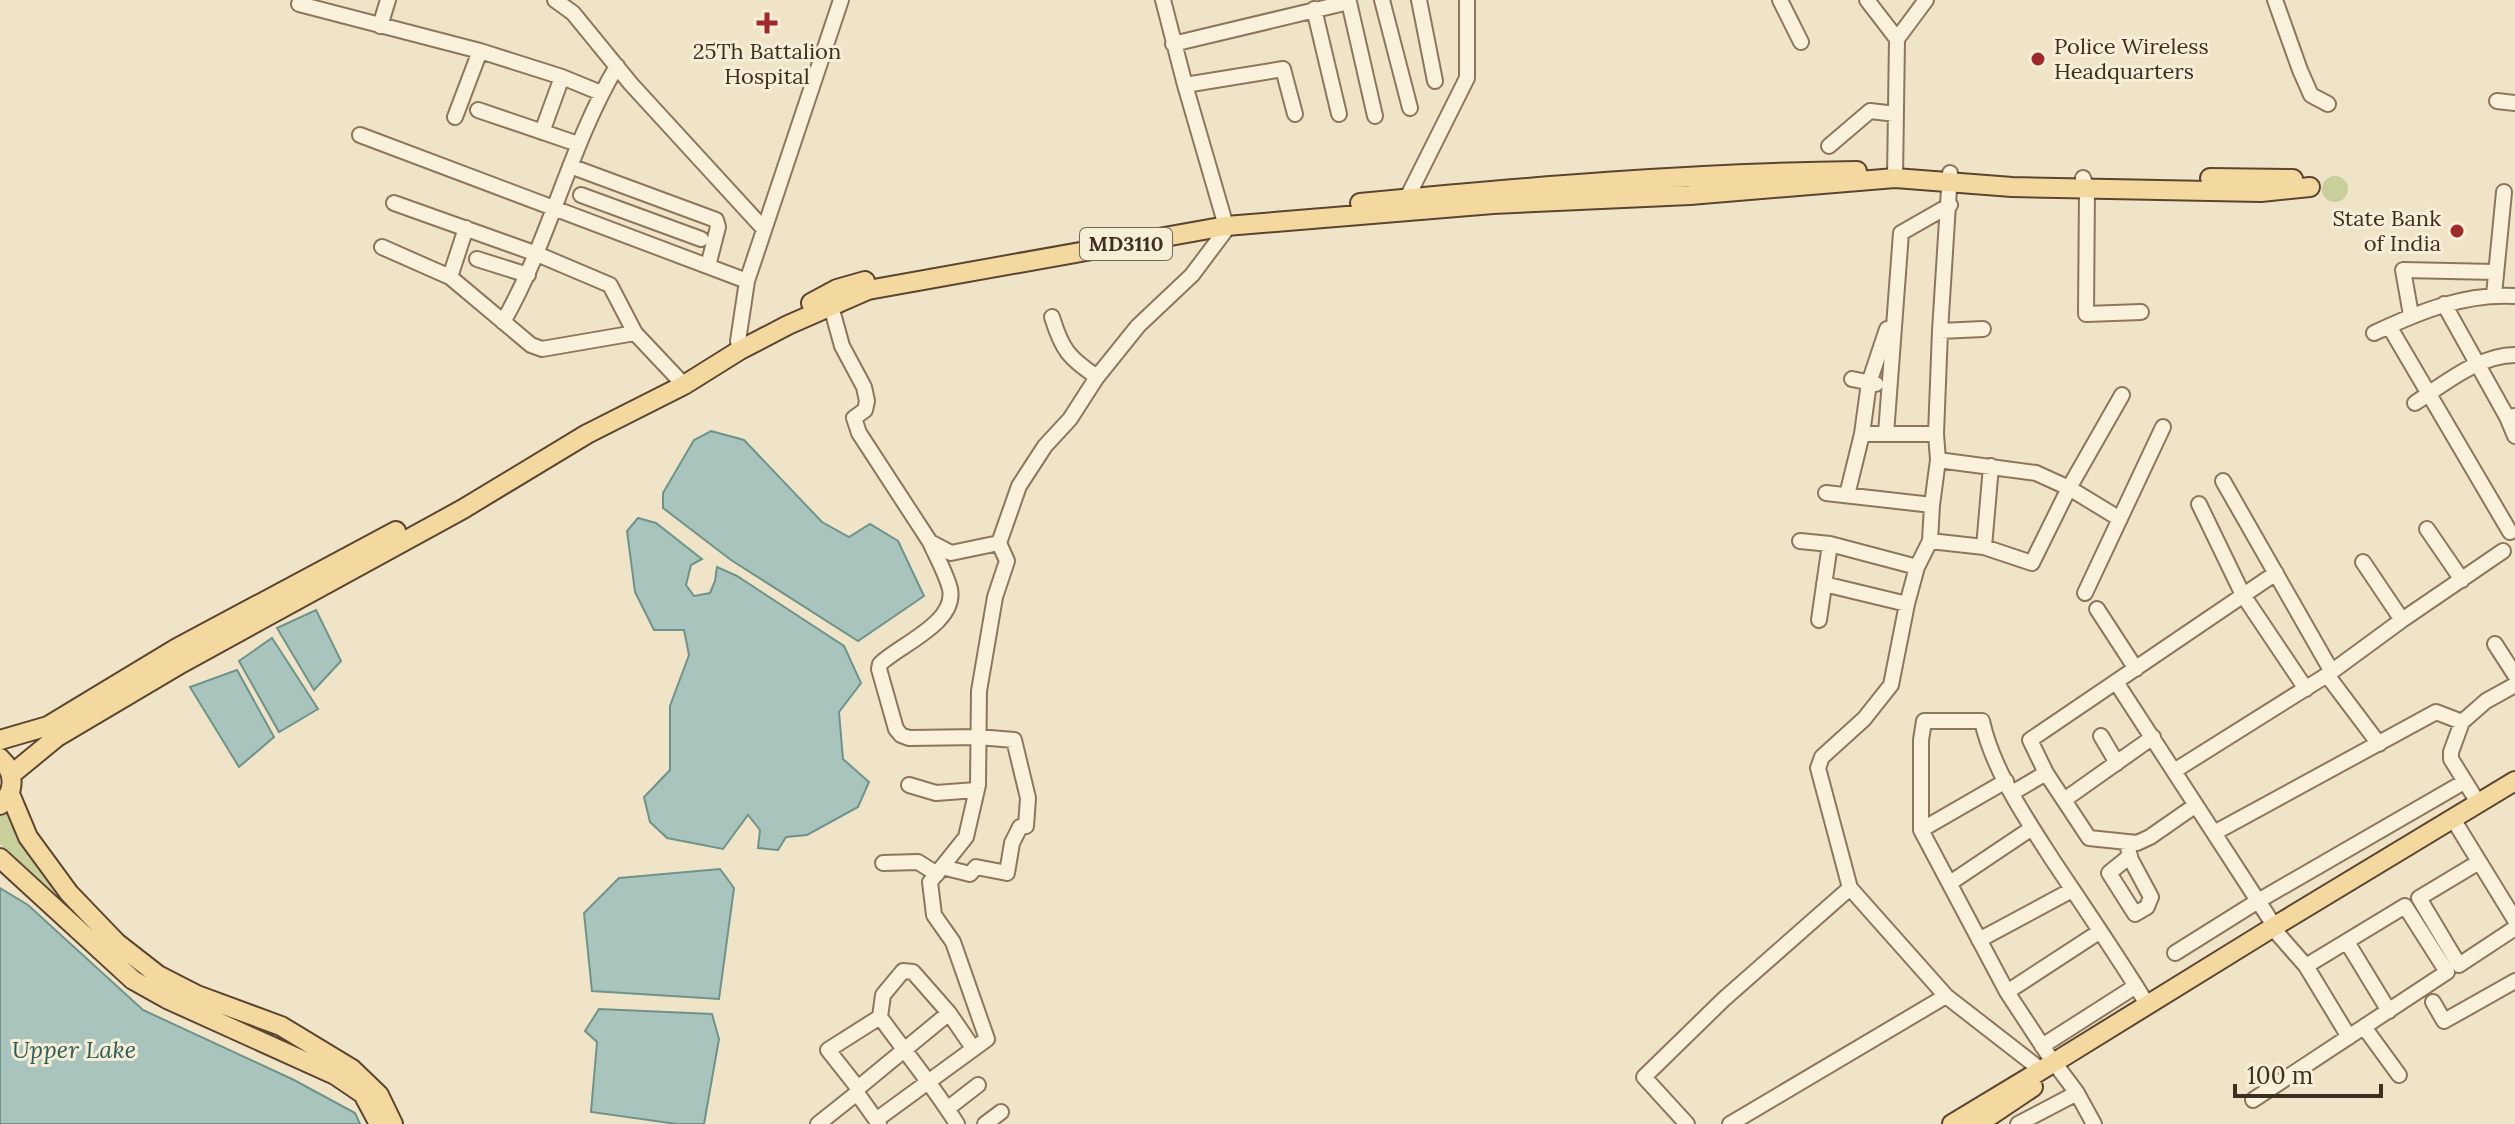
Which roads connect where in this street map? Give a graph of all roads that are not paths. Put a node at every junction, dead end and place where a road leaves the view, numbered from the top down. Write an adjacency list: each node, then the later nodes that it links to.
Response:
1 (346, 0): 16 (street)
2 (388, 0): 17 (street)
3 (555, 0): 22 (street)
4 (841, 0): 57 (street)
5 (1164, 0): 20 (street)
6 (1382, 0): 30 (street)
7 (1419, 0): 24 (street)
8 (1467, 0): 49 (street)
9 (1780, 0): 19 (street)
10 (1867, 0): 18 (street)
11 (1926, 0): 18 (street)
12 (2275, 0): 29 (street)
13 (1354, 1): 15 (street); 35 (street)
14 (299, 4): 16 (street)
15 (1314, 9): 20 (street); 33 (street)
16 (341, 15): 17 (street)
17 (380, 26): 21 (street)
18 (1897, 39): 34 (street)
19 (1801, 42)
20 (1173, 44): 25 (street)
21 (480, 51): 23 (street); 36 (street)
22 (617, 66): 26 (street); 57 (street)
23 (562, 77): 26 (street); 37 (street)
24 (1435, 81)
25 (1185, 85): 32 (street); 55 (street)
26 (601, 93): 39 (street)
27 (2497, 101): 28 (street)
28 (2515, 103)
29 (2328, 104)
30 (1410, 108)
31 (478, 110): 37 (street)
32 (1295, 114)
33 (1339, 114)
34 (1896, 114): 40 (street); 42 (street)
35 (1375, 116)
36 (455, 117)
37 (542, 132): 39 (street)
38 (360, 135): 52 (street)
39 (578, 144): 41 (street)
40 (1829, 146)
41 (570, 166): 48 (street); 52 (street)
42 (1895, 174): 43 (main road, MD3110); 49 (main road, MD3110); 55 (main road, MD3110)
43 (1950, 178): 44 (main road, MD3110); 51 (street)
44 (2085, 184): 45 (main road, MD3110); 73 (street)
45 (2311, 184)
46 (2504, 192): 54 (street)
47 (581, 195): 53 (street)
48 (651, 195): 53 (street); 63 (street)
49 (1407, 198): 55 (main road, MD3110)
50 (394, 203): 56 (street)
51 (1950, 205): 72 (street); 79 (street)
52 (554, 209): 58 (street); 61 (street)
53 (643, 218): 58 (street); 59 (street)
54 (2508, 219): 64 (street)
55 (1226, 223): 71 (main road, MD3110); 82 (main road, MD3110); 85 (street)
56 (466, 228): 61 (street); 66 (street)
57 (763, 228): 67 (street)
58 (637, 238): 63 (street)
59 (701, 239)
60 (382, 247): 66 (street)
61 (537, 254): 65 (street); 80 (street)
62 (477, 259): 65 (street)
63 (708, 266): 67 (street)
64 (2496, 272): 68 (street); 74 (street)
65 (528, 275): 76 (street)
66 (450, 277): 76 (street)
67 (747, 281): 82 (street)
68 (2494, 295): 69 (street); 70 (street)
69 (2515, 296)
70 (2444, 304): 74 (street); 84 (street)
71 (831, 306): 82 (main road, MD3110); 111 (street)
72 (1894, 307): 88 (street); 89 (street)
73 (2141, 312)
74 (2411, 315): 77 (street)
75 (1052, 317): 85 (street)
76 (503, 322): 80 (street)
77 (2389, 326): 81 (street); 91 (street)
78 (1983, 329): 79 (street)
79 (1940, 331): 96 (street)
80 (635, 333): 87 (street)
81 (2374, 333)
82 (739, 346): 87 (main road, MD3110)
83 (2515, 355): 84 (street)
84 (2478, 365): 91 (street); 92 (street)
85 (1097, 377): 112 (street)
86 (1852, 379): 88 (street)
87 (681, 382): 137 (main road, MD3110); 143 (main road, MD3110)
88 (1869, 383): 89 (street); 94 (street)
89 (1889, 387): 95 (street)
90 (2122, 395): 101 (street)
91 (2422, 399): 108 (street)
92 (2511, 417): 97 (street)
93 (2163, 427): 106 (street)
94 (1862, 434): 95 (street); 103 (street)
95 (1886, 434): 96 (street)
96 (1936, 434): 98 (street)
97 (2515, 436)
98 (1938, 460): 99 (street); 105 (street)
99 (1991, 466): 101 (street); 114 (street)
100 (2223, 481): 117 (street)
101 (2069, 488): 106 (street); 114 (street)
102 (1826, 493): 103 (street)
103 (1847, 495): 105 (street)
104 (2199, 504): 121 (street)
105 (1932, 505): 110 (street)
106 (2120, 519): 120 (street)
107 (2427, 529): 118 (street)
108 (2506, 538): 118 (street)
109 (1800, 541): 113 (street)
110 (1930, 541): 114 (street); 116 (street)
111 (930, 542): 112 (street); 135 (street)
112 (999, 543): 135 (street)
113 (1830, 544): 116 (street); 119 (street)
114 (1984, 547)
115 (2363, 562): 125 (street)
116 (1917, 567): 122 (street)
117 (2276, 573): 121 (street); 128 (street)
118 (2462, 580): 125 (street)
119 (1824, 584): 122 (street); 124 (street)
120 (2085, 593)
121 (2243, 595): 127 (street); 132 (street)
122 (1907, 604): 163 (street)
123 (2097, 609): 127 (street)
124 (1819, 620)
125 (2402, 620): 128 (street)
126 (2495, 644): 129 (street)
127 (2136, 669): 130 (street)
128 (2330, 673): 132 (street); 138 (street)
129 (2515, 675)
130 (2116, 682): 136 (street); 142 (street)
131 (2515, 685): 133 (street)
132 (2306, 689): 141 (street)
133 (2462, 722): 138 (street); 145 (street)
134 (2101, 736): 140 (street)
135 (978, 737): 148 (street); 161 (street)
136 (2153, 737): 140 (street); 141 (street)
137 (0, 740)
138 (2379, 744): 157 (street)
139 (0, 758): 143 (main road)
140 (2117, 763): 151 (street)
141 (2174, 771): 153 (street)
142 (2046, 773): 147 (street); 151 (street)
143 (12, 774): 150 (main road)
144 (2515, 781): 152 (main road)
145 (2464, 782): 152 (street); 165 (street)
146 (909, 785): 148 (street)
147 (2009, 787): 155 (street); 156 (street); 156 (street)
148 (976, 790): 161 (street)
149 (2515, 795): 154 (main road)
150 (5, 799): 201 (main road)
151 (2064, 800): 153 (street)
152 (2479, 804): 154 (main road)
153 (2196, 805): 157 (street)
154 (2456, 824): 159 (street); 167 (main road)
155 (2032, 828): 162 (street); 164 (street)
156 (1921, 830): 162 (street)
157 (2214, 833): 165 (street)
158 (1, 861): 200 (main road)
159 (2479, 862): 166 (street); 168 (street)
160 (883, 863): 161 (street)
161 (940, 871): 186 (street)
162 (1950, 883): 170 (street)
163 (1850, 888): 177 (street); 203 (street)
164 (2072, 890): 169 (street); 170 (street)
165 (2258, 901): 167 (street); 172 (street)
166 (2515, 920)
167 (2277, 928): 173 (street); 179 (main road); 188 (main road)
168 (2515, 928)
169 (2099, 932): 175 (street); 176 (street)
170 (1979, 940): 176 (street)
171 (2347, 942): 173 (street); 180 (street); 180 (street)
172 (2175, 953)
173 (2306, 966): 184 (street)
174 (2515, 981): 178 (street)
175 (2136, 986): 179 (street); 185 (street)
176 (2007, 992): 185 (street)
177 (1946, 996): 188 (street); 204 (street)
178 (2433, 1002)
179 (2147, 1004): 188 (main road)
180 (2389, 1011): 183 (street)
181 (949, 1013): 182 (street); 186 (street); 187 (street)
182 (880, 1017): 187 (street); 192 (street)
183 (2364, 1027): 184 (street); 189 (street)
184 (2349, 1037): 194 (street)
185 (2042, 1046): 188 (street)
186 (973, 1048): 190 (street)
187 (902, 1050): 190 (street); 192 (street)
188 (2052, 1068): 193 (street); 195 (main road); 205 (main road)
189 (2399, 1075)
190 (928, 1080): 197 (street); 199 (street)
191 (978, 1085): 197 (street)
192 (858, 1091): 198 (street); 199 (street)
193 (2073, 1095): 207 (street); 208 (street); 209 (street)
194 (2253, 1100)
195 (2005, 1107): 206 (main road); 207 (street)
196 (1001, 1112): 202 (street)
197 (950, 1119)
198 (823, 1122)
199 (877, 1122)
200 (379, 1124)
201 (393, 1124)
202 (985, 1124)
203 (1687, 1124)
204 (1730, 1124)
205 (1952, 1124)
206 (1978, 1124)
207 (2016, 1124)
208 (2084, 1124)
209 (2094, 1124)

